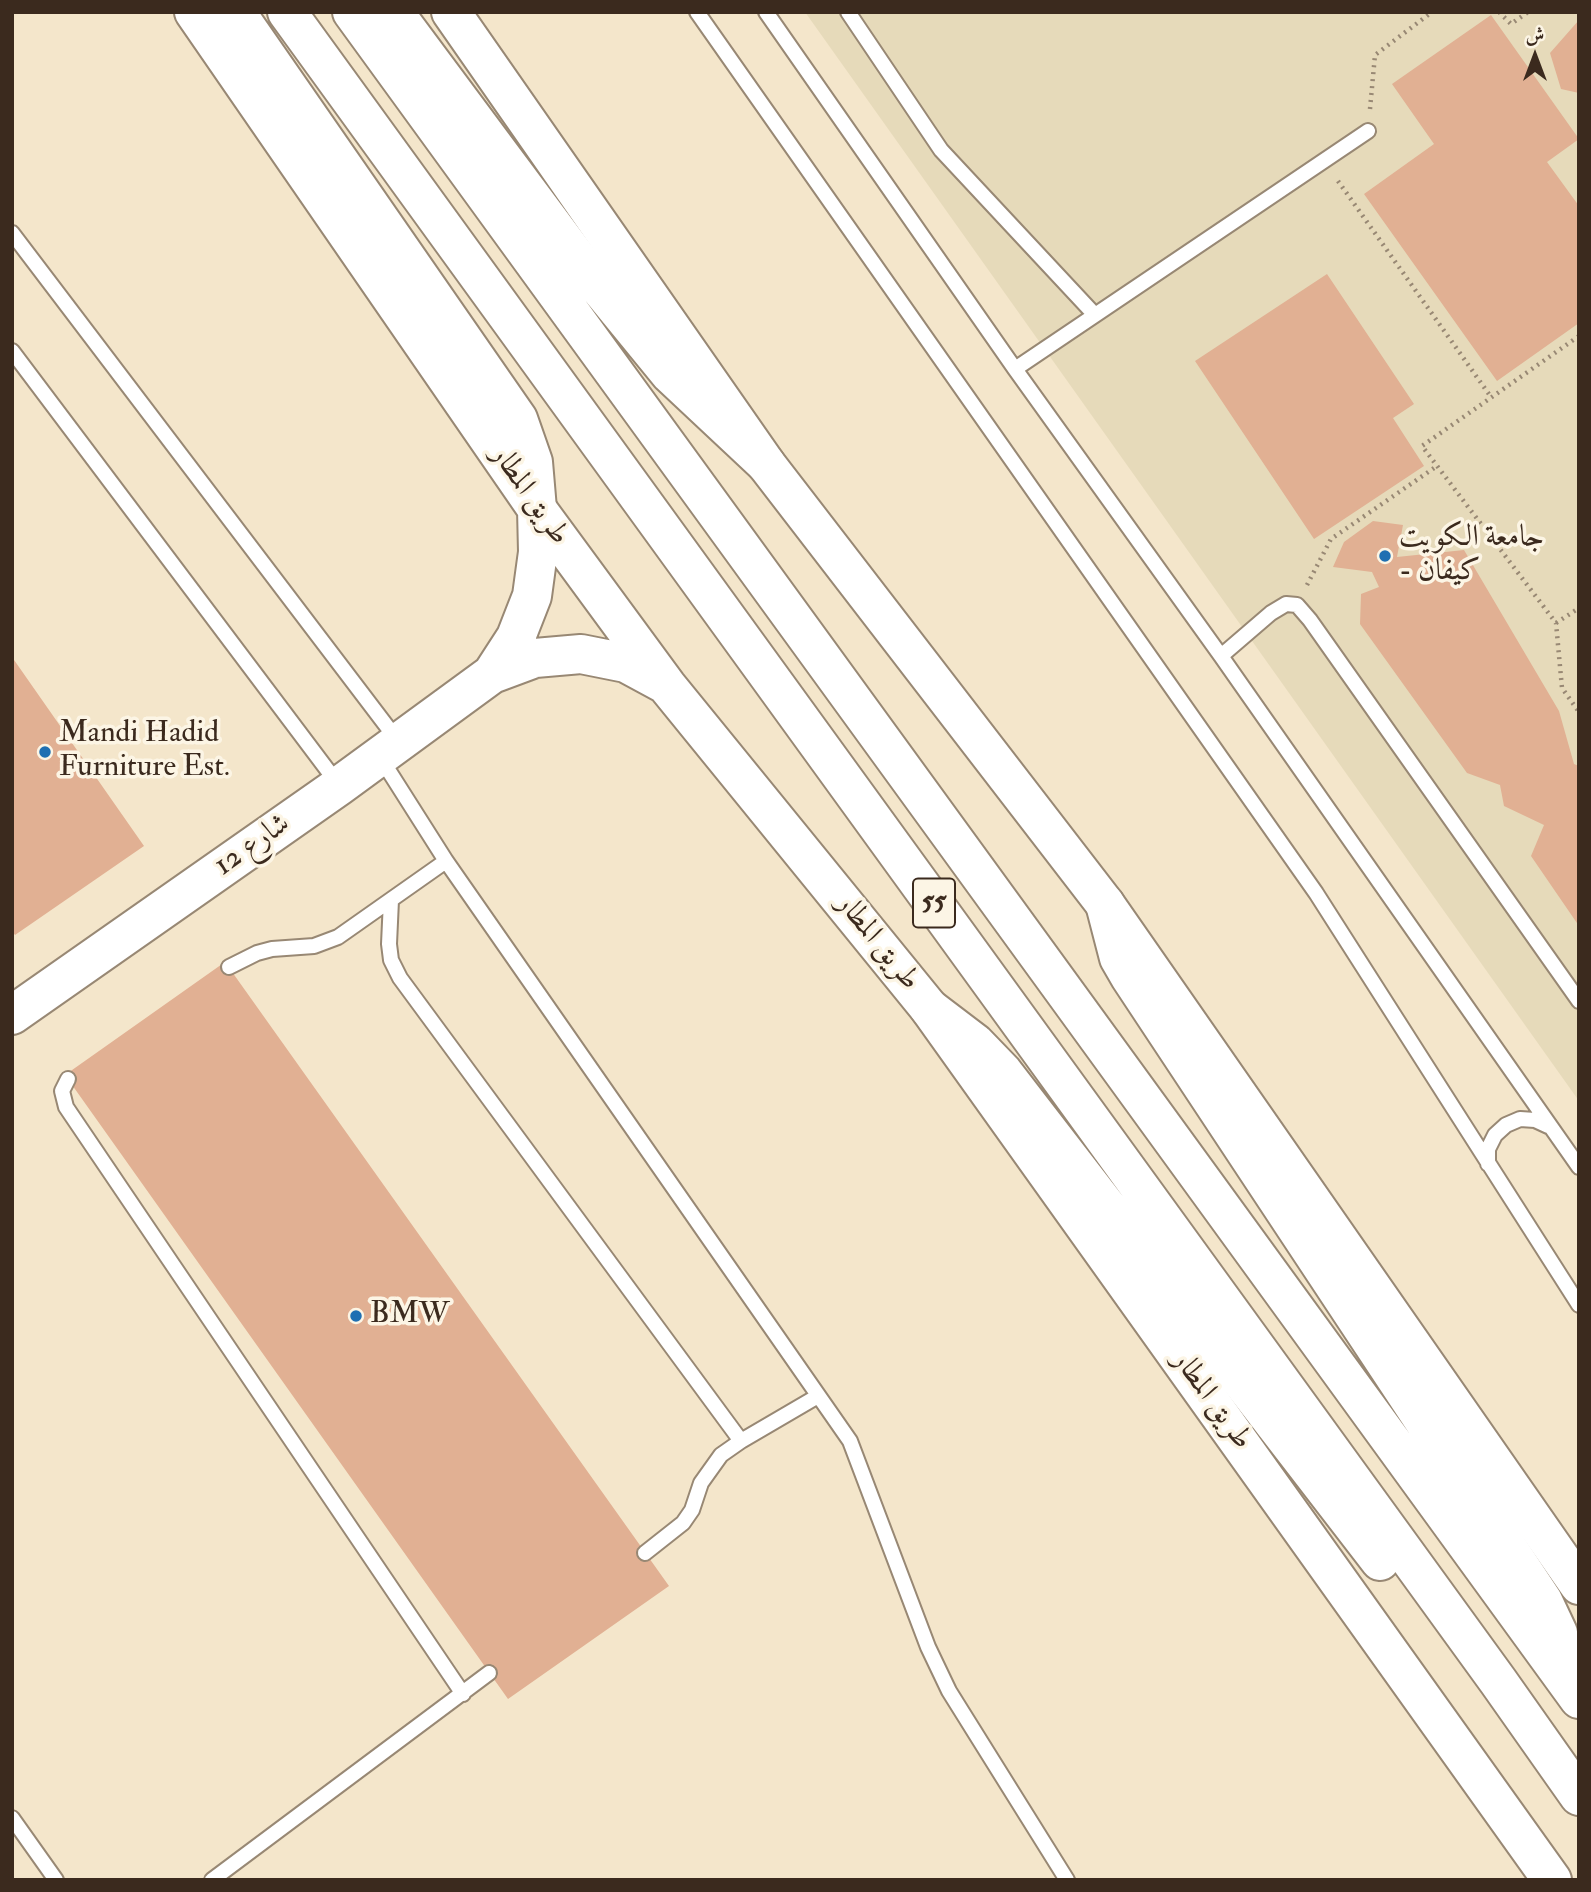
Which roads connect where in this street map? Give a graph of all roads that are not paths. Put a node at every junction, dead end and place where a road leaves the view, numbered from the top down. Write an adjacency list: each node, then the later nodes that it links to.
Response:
1 (194, 12): 16 (main road, طريق المطار)
2 (236, 12): 16 (main road, شارع 12)
3 (287, 12): 39 (main road, 55)
4 (352, 12): 40 (main road, 55)
5 (394, 12): 15 (main road)
6 (451, 12): 15 (main road)
7 (697, 12): 31 (lane)
8 (766, 12): 14 (lane)
9 (848, 12): 12 (lane)
10 (1368, 131): 12 (lane)
11 (12, 233): 20 (lane)
12 (1095, 315): 14 (lane)
13 (12, 351): 21 (lane)
14 (1015, 369): 17 (lane)
15 (766, 464): 24 (main road)
16 (537, 509): 18 (main road, شارع 12); 19 (main road, طريق المطار)
17 (1221, 656): 26 (lane); 30 (lane)
18 (492, 674): 19 (main road, شارع 12); 20 (main road, شارع 12)
19 (667, 686): 27 (main road, طريق المطار)
20 (389, 749): 21 (main road, شارع 12); 22 (lane)
21 (339, 786): 28 (main road, شارع 12)
22 (446, 861): 23 (lane); 34 (lane)
23 (391, 900): 25 (lane); 35 (lane)
24 (1105, 904): 37 (main road); 40 (main road)
25 (229, 967)
26 (1579, 1001)
27 (929, 1008): 39 (main road); 47 (main road, طريق المطار)
28 (12, 1015)
29 (68, 1079): 41 (lane)
30 (1549, 1126): 31 (lane); 32 (lane)
31 (1488, 1164): 33 (lane)
32 (1579, 1167)
33 (1579, 1305)
34 (818, 1396): 35 (lane); 46 (lane)
35 (741, 1441): 36 (lane)
36 (645, 1553)
37 (1579, 1585)
38 (489, 1673): 41 (lane)
39 (1498, 1681): 42 (main road, 55)
40 (1572, 1689)
41 (463, 1694): 45 (lane)
42 (1579, 1796)
43 (12, 1818): 44 (lane)
44 (56, 1880)
45 (212, 1880)
46 (1067, 1880)
47 (1552, 1880)

